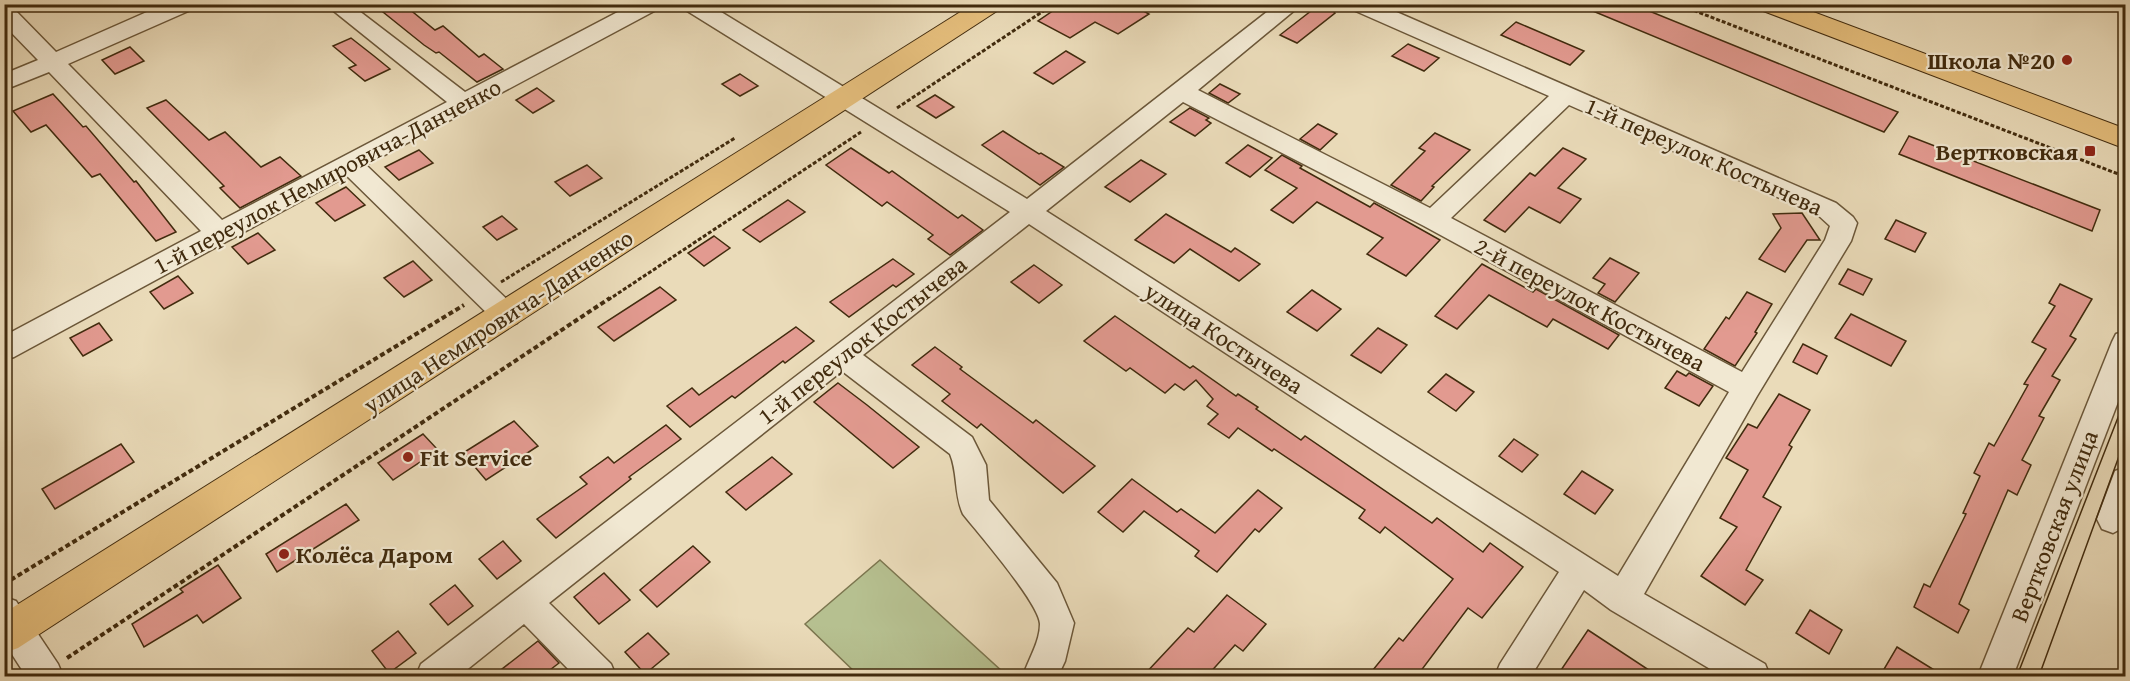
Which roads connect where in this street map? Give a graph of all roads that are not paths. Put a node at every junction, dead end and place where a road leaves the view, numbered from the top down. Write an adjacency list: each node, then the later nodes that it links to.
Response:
1 (185, 4): 10 (street)
2 (336, 4): 15 (street)
3 (650, 4): 15 (street, 1-й переулок Немировича-Данченко)
4 (991, 4): 14 (main road, улица Немировича-Данченко)
5 (1291, 4): 12 (street, 1-й переулок Костычева)
6 (1359, 4): 13 (street, 1-й переулок Костычева)
7 (1767, 4): 16 (main road)
8 (708, 8): 14 (street, улица Костычева)
9 (4, 12): 10 (street)
10 (51, 62): 11 (street); 20 (street)
11 (4, 82)
12 (1182, 92): 18 (street, 1-й переулок Костычева); 19 (street, 2-й переулок Костычева)
13 (1566, 94): 19 (street); 25 (street, 1-й переулок Костычева)
14 (844, 99): 18 (street, улица Костычева); 21 (main road, улица Немировича-Данченко)
15 (464, 103): 17 (street, 1-й переулок Немировича-Данченко)
16 (2126, 140)
17 (350, 164): 20 (street, 1-й переулок Немировича-Данченко); 21 (street)
18 (1029, 212): 24 (street, 1-й переулок Костычева); 28 (street, улица Костычева)
19 (1432, 219): 25 (street, 2-й переулок Костычева)
20 (219, 232): 23 (street, 1-й переулок Немировича-Данченко)
21 (507, 316): 31 (main road, улица Немировича-Данченко)
22 (2126, 342): 38 (street, Вертковская улица)
23 (4, 349)
24 (842, 355): 30 (street, 1-й переулок Костычева); 35 (street)
25 (1747, 388): 29 (street, 1-й переулок Костычева)
26 (2126, 480): 27 (street, Вертковская улица)
27 (2113, 519)
28 (1580, 568): 29 (street, улица Костычева); 36 (street)
29 (1623, 599): 37 (street, улица Костычева)
30 (525, 602): 33 (street, 1-й переулок Костычева); 34 (street)
31 (8, 625): 32 (street)
32 (45, 675)
33 (433, 676)
34 (599, 676)
35 (1040, 676)
36 (1512, 676)
37 (1753, 676)
38 (1995, 676)

